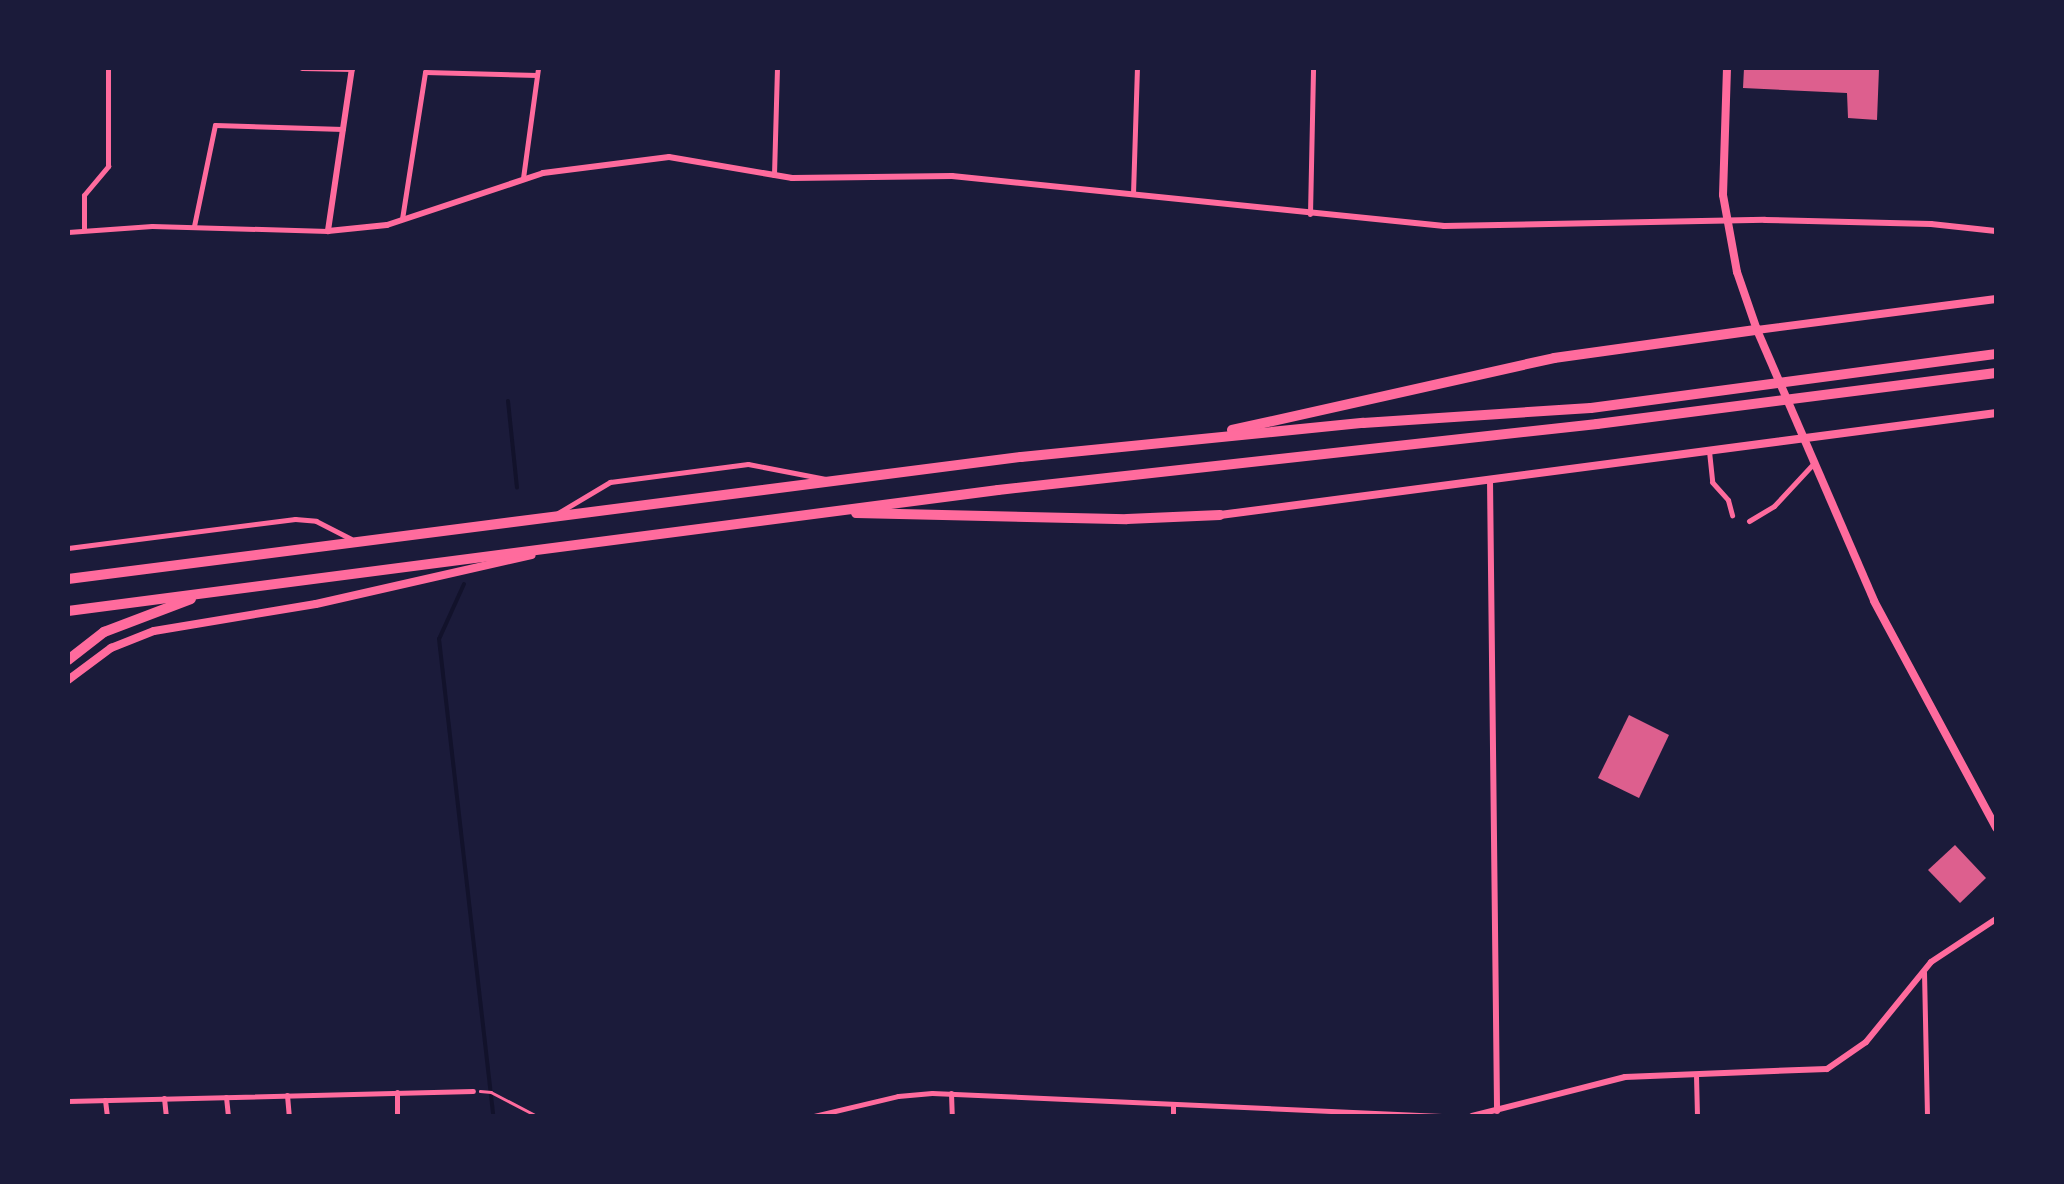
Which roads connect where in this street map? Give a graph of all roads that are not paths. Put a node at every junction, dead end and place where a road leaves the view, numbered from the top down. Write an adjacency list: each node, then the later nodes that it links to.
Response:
1 (108, 68): 17 (street)
2 (302, 68): 3 (street)
3 (352, 68): 9 (street)
4 (778, 68): 10 (street)
5 (1137, 68): 12 (street)
6 (1313, 68): 13 (street)
7 (1727, 68): 14 (main road)
8 (538, 71): 11 (street); 15 (street)
9 (343, 129): 16 (street); 20 (street)
10 (774, 176): 11 (street); 12 (street)
11 (523, 178): 15 (street)
12 (1133, 194): 13 (street)
13 (1310, 215): 14 (street)
14 (1726, 220): 18 (street); 22 (main road)
15 (402, 221): 20 (street)
16 (194, 226): 17 (street); 20 (street)
17 (84, 230): 19 (street)
18 (1996, 230)
19 (68, 232)
20 (328, 232)
21 (1996, 299): 22 (main road)
22 (1756, 330): 26 (main road); 27 (highway)
23 (1996, 354): 27 (highway)
24 (1996, 373): 32 (highway)
25 (1996, 413): 26 (main road)
26 (1806, 438): 28 (main road); 29 (main road)
27 (1191, 439): 31 (highway)
28 (1709, 451): 30 (main road); 34 (street)
29 (1816, 461): 36 (street); 45 (main road)
30 (1490, 480): 33 (main road); 58 (street)
31 (839, 481): 35 (highway); 35 (street)
32 (820, 512): 33 (highway); 38 (highway)
33 (1220, 515)
34 (1732, 515)
35 (547, 519): 37 (highway)
36 (1749, 521)
37 (358, 543): 39 (street); 40 (highway)
38 (575, 545): 41 (highway); 44 (main road)
39 (68, 548)
40 (68, 579)
41 (210, 592): 42 (highway); 43 (highway)
42 (68, 611)
43 (68, 660)
44 (68, 680)
45 (1996, 828)
46 (1996, 919): 47 (street)
47 (1924, 969): 48 (street); 70 (street)
48 (1696, 1075): 58 (street); 69 (street)
49 (473, 1090): 50 (street)
50 (397, 1092): 52 (street); 63 (street)
51 (951, 1093): 57 (street); 64 (street); 65 (street)
52 (287, 1095): 53 (street); 62 (street)
53 (226, 1097): 54 (street); 61 (street)
54 (164, 1098): 56 (street); 60 (street)
55 (68, 1100): 56 (street)
56 (106, 1100): 59 (street)
57 (1173, 1106): 66 (street); 67 (street)
58 (1498, 1111): 68 (street)
59 (107, 1116)
60 (166, 1116)
61 (228, 1116)
62 (289, 1116)
63 (398, 1116)
64 (814, 1116)
65 (952, 1116)
66 (1173, 1116)
67 (1441, 1116)
68 (1472, 1116)
69 (1697, 1116)
70 (1927, 1116)

